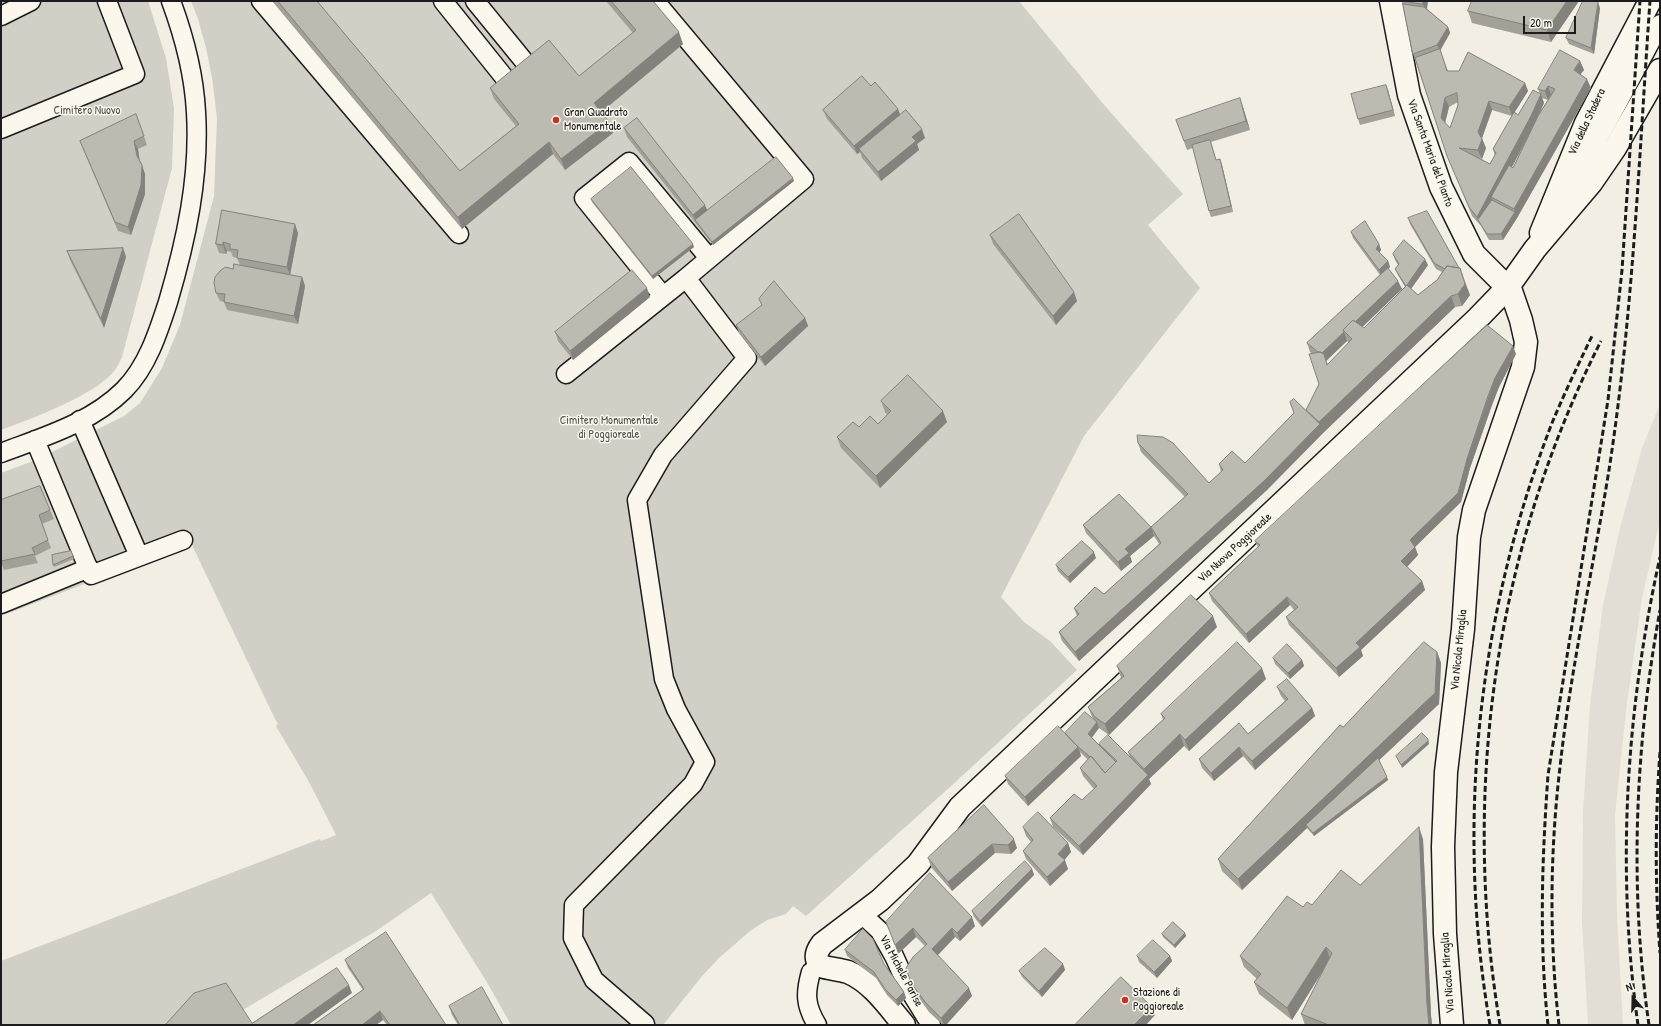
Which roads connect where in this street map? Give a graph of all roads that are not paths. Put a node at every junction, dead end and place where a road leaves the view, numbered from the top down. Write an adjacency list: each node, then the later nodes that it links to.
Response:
1 (31, 1): 10 (street)
2 (107, 1): 15 (street)
3 (171, 1): 23 (street)
4 (260, 1): 16 (street)
5 (443, 1): 14 (street)
6 (476, 1): 12 (street)
7 (655, 1): 18 (street)
8 (1391, 1): 20 (main road, Via Santa Maria del Pianto)
9 (1650, 1): 17 (main road, Via della Stadera)
10 (1, 16)
11 (1660, 24): 17 (street)
12 (528, 66)
13 (1660, 70): 17 (main road, Via della Stadera)
14 (508, 82)
15 (1, 129)
16 (459, 234)
17 (1535, 249): 20 (main road, Via della Stadera)
18 (709, 258): 19 (street); 21 (street)
19 (686, 278): 21 (street); 33 (street)
20 (1508, 287): 31 (main road, Via Nuova Poggioreale); 37 (main road, Via Nicola Miraglia)
21 (663, 296): 22 (street)
22 (566, 374)
23 (80, 420): 24 (street); 27 (street)
24 (35, 440): 25 (street); 28 (street)
25 (1, 453)
26 (183, 540): 27 (street)
27 (139, 556): 28 (street)
28 (89, 568): 29 (street)
29 (1, 604)
30 (867, 919): 36 (street, Via Michele Parise)
31 (833, 968): 35 (main road, Via Michele Parise)
32 (811, 972): 34 (street)
33 (645, 1024)
34 (817, 1025)
35 (904, 1025)
36 (931, 1025)
37 (1452, 1025)

